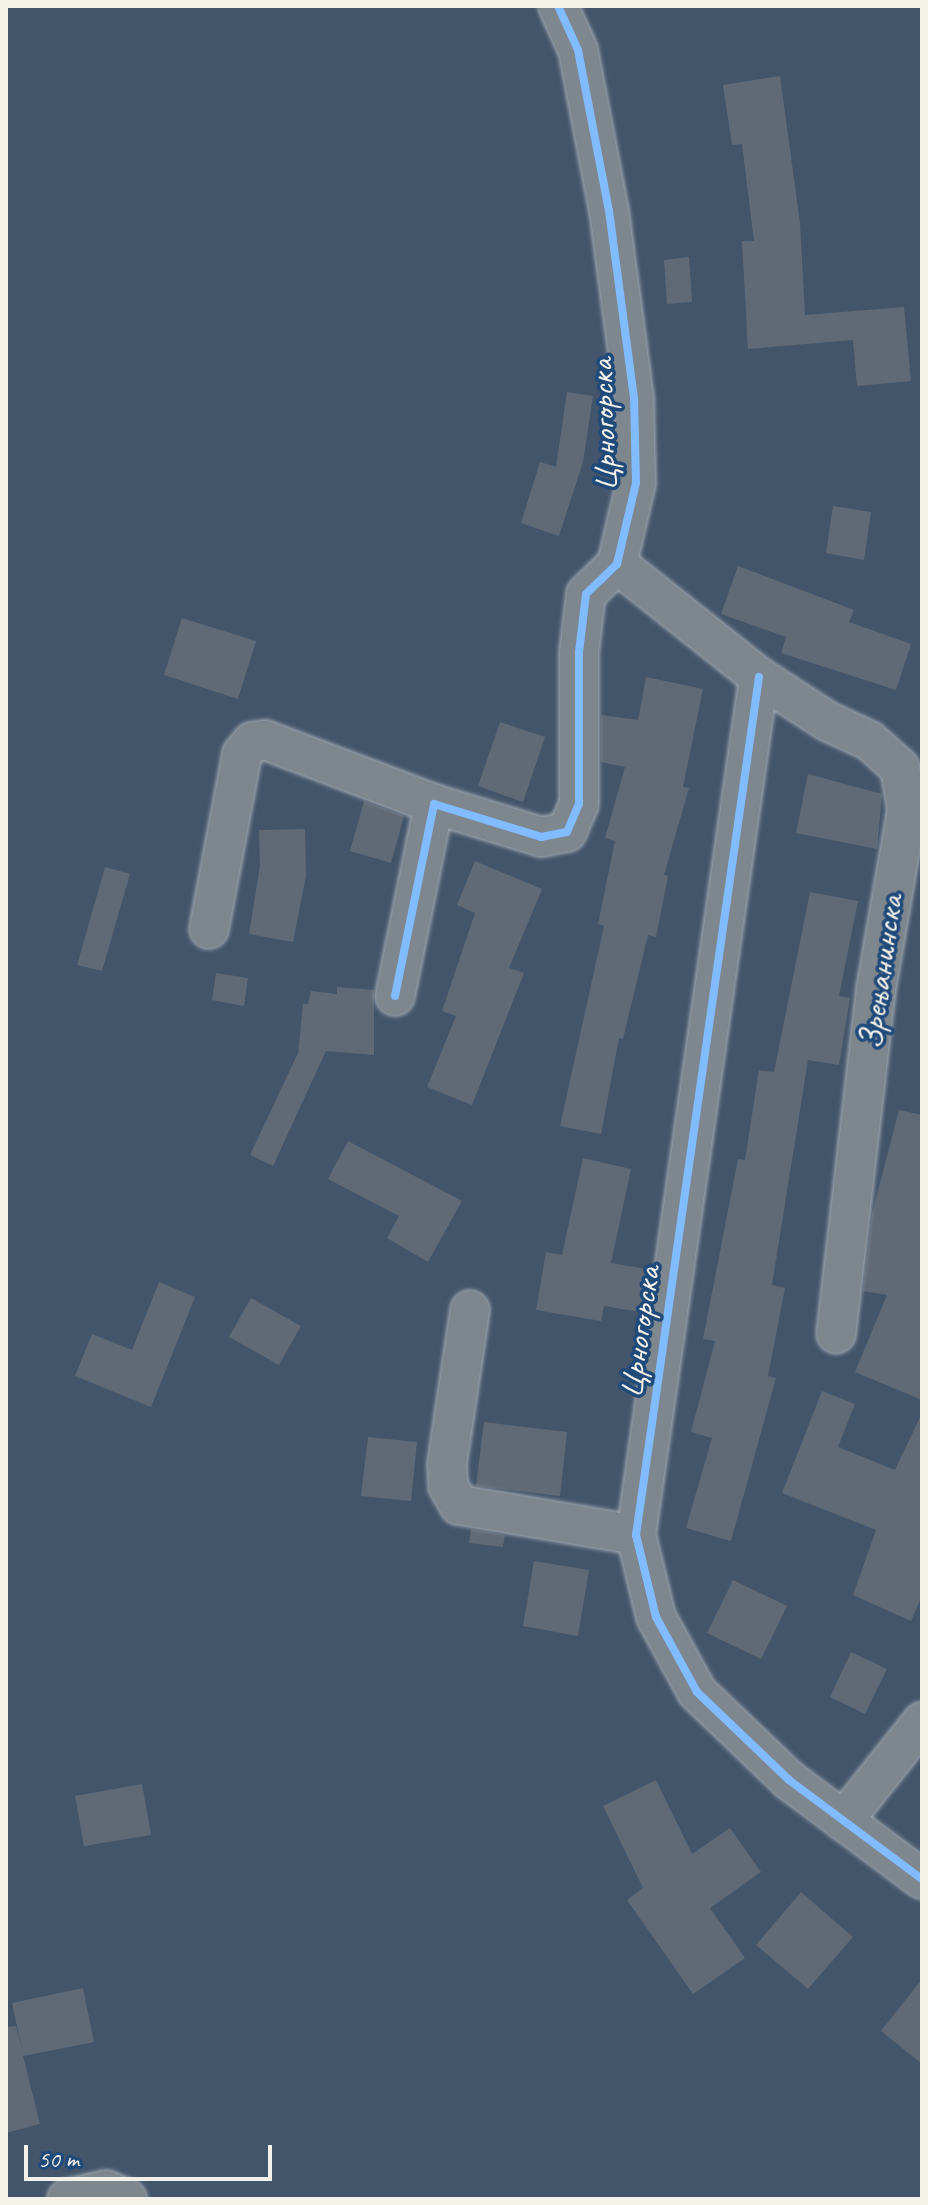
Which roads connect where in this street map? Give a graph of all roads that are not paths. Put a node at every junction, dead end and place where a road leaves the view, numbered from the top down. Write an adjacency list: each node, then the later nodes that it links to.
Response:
1 (558, 6): 2 (street, Црногорска)
2 (617, 564): 3 (street, Зрењанинска); 4 (street)
3 (759, 677): 8 (street, Зрењанинска); 9 (street, Црногорска)
4 (434, 804): 5 (street); 6 (street)
5 (209, 929)
6 (395, 996)
7 (470, 1310): 9 (street)
8 (836, 1334)
9 (636, 1535): 11 (street, Црногорска)
10 (922, 1722): 11 (street)
11 (843, 1821): 12 (street, Црногорска)
12 (922, 1879)
13 (67, 2199): 14 (street)
14 (127, 2199)

